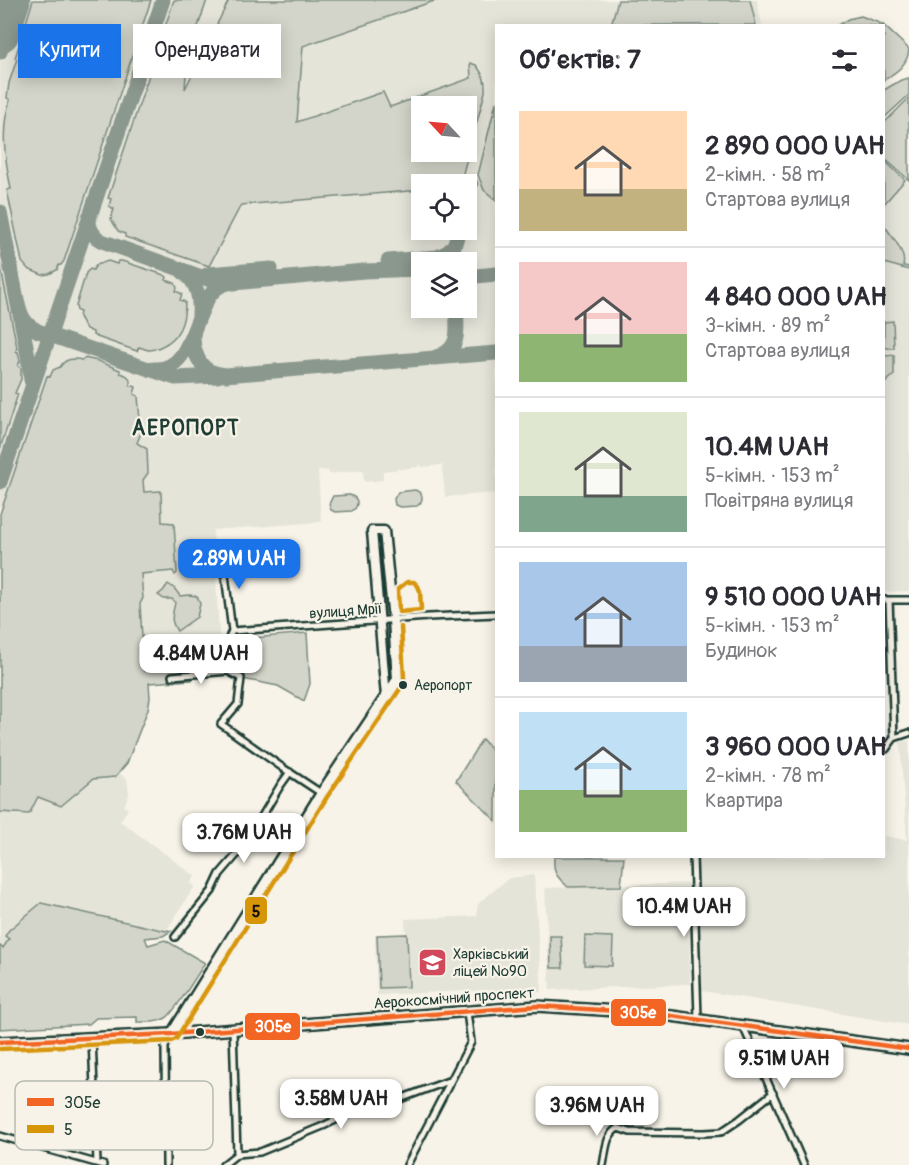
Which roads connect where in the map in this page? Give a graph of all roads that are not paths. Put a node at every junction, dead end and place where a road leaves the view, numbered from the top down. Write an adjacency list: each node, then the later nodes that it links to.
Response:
1 (222, 550): 7 (street)
2 (886, 600): 3 (street); 12 (street)
3 (909, 600)
4 (495, 614): 5 (street, вулиця Мрії)
5 (393, 620): 6 (street, вулиця Мрії); 6 (main road); 10 (main road)
6 (381, 621): 7 (street, вулиця Мрії); 10 (main road)
7 (232, 631): 8 (street)
8 (228, 671): 9 (street); 14 (street)
9 (172, 676)
10 (386, 697): 15 (main road)
11 (909, 733): 12 (street)
12 (894, 738): 13 (street)
13 (885, 749)
14 (290, 772): 15 (street); 17 (street)
15 (321, 793): 22 (main road)
16 (693, 858): 19 (street)
17 (175, 937)
18 (467, 1011): 19 (highway, Аерокосмічний проспект); 21 (highway, Аерокосмічний проспект); 26 (street)
19 (698, 1018): 20 (highway, Аерокосмічний проспект)
20 (742, 1026): 25 (highway, Аерокосмічний проспект); 29 (street)
21 (232, 1029): 22 (highway, Аерокосмічний проспект); 34 (street)
22 (171, 1034): 23 (highway, Аерокосмічний проспект); 28 (street)
23 (92, 1038): 24 (highway, Аерокосмічний проспект); 27 (street)
24 (0, 1042)
25 (909, 1049)
26 (451, 1080): 34 (street); 38 (street)
27 (95, 1081)
28 (165, 1081)
29 (773, 1093): 39 (street); 40 (street)
30 (0, 1136): 31 (street)
31 (15, 1140)
32 (50, 1150): 35 (street)
33 (166, 1150): 36 (street)
34 (237, 1154): 37 (street)
35 (100, 1164)
36 (166, 1165)
37 (223, 1165)
38 (407, 1165)
39 (603, 1165)
40 (804, 1165)

